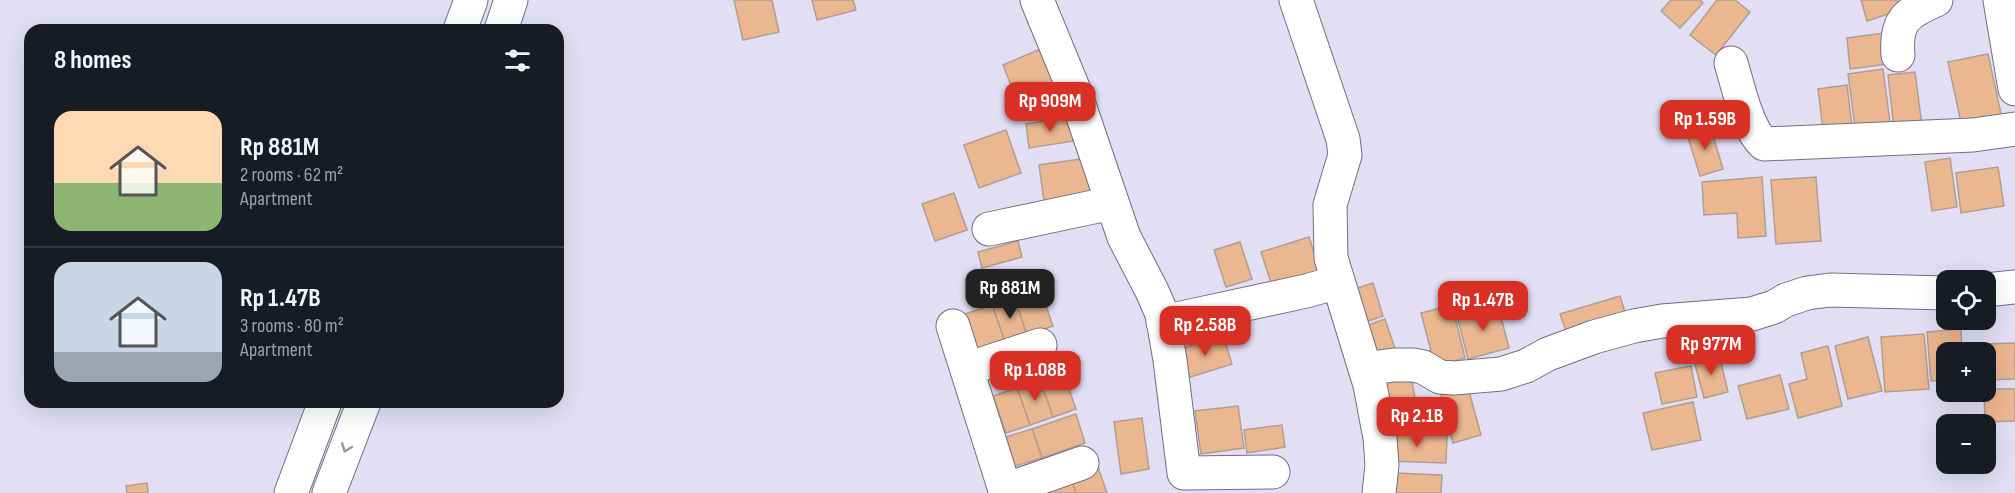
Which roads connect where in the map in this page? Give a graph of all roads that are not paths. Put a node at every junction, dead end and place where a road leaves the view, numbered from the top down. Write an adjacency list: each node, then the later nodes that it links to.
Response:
1 (471, 0): 7 (street)
2 (511, 0): 8 (street)
3 (1037, 0): 13 (street)
4 (1296, 0): 15 (street)
5 (1936, 0): 9 (street)
6 (2000, 0): 11 (street)
7 (462, 24)
8 (503, 24)
9 (1898, 55)
10 (1731, 63): 12 (street)
11 (2015, 89)
12 (2015, 129)
13 (1112, 203): 14 (street); 19 (street)
14 (989, 229)
15 (1338, 282): 19 (street); 23 (street)
16 (2015, 287): 17 (street)
17 (1996, 289)
18 (1936, 293): 23 (street)
19 (1163, 322): 27 (street)
20 (953, 326): 22 (street)
21 (1040, 345): 22 (street)
22 (967, 369): 28 (street)
23 (1365, 369): 31 (street)
24 (323, 408): 29 (street)
25 (362, 408): 30 (street, one-way to 30)
26 (1082, 463): 28 (street)
27 (1273, 472)
28 (1006, 491)
29 (291, 493)
30 (329, 493)
31 (1379, 493)

